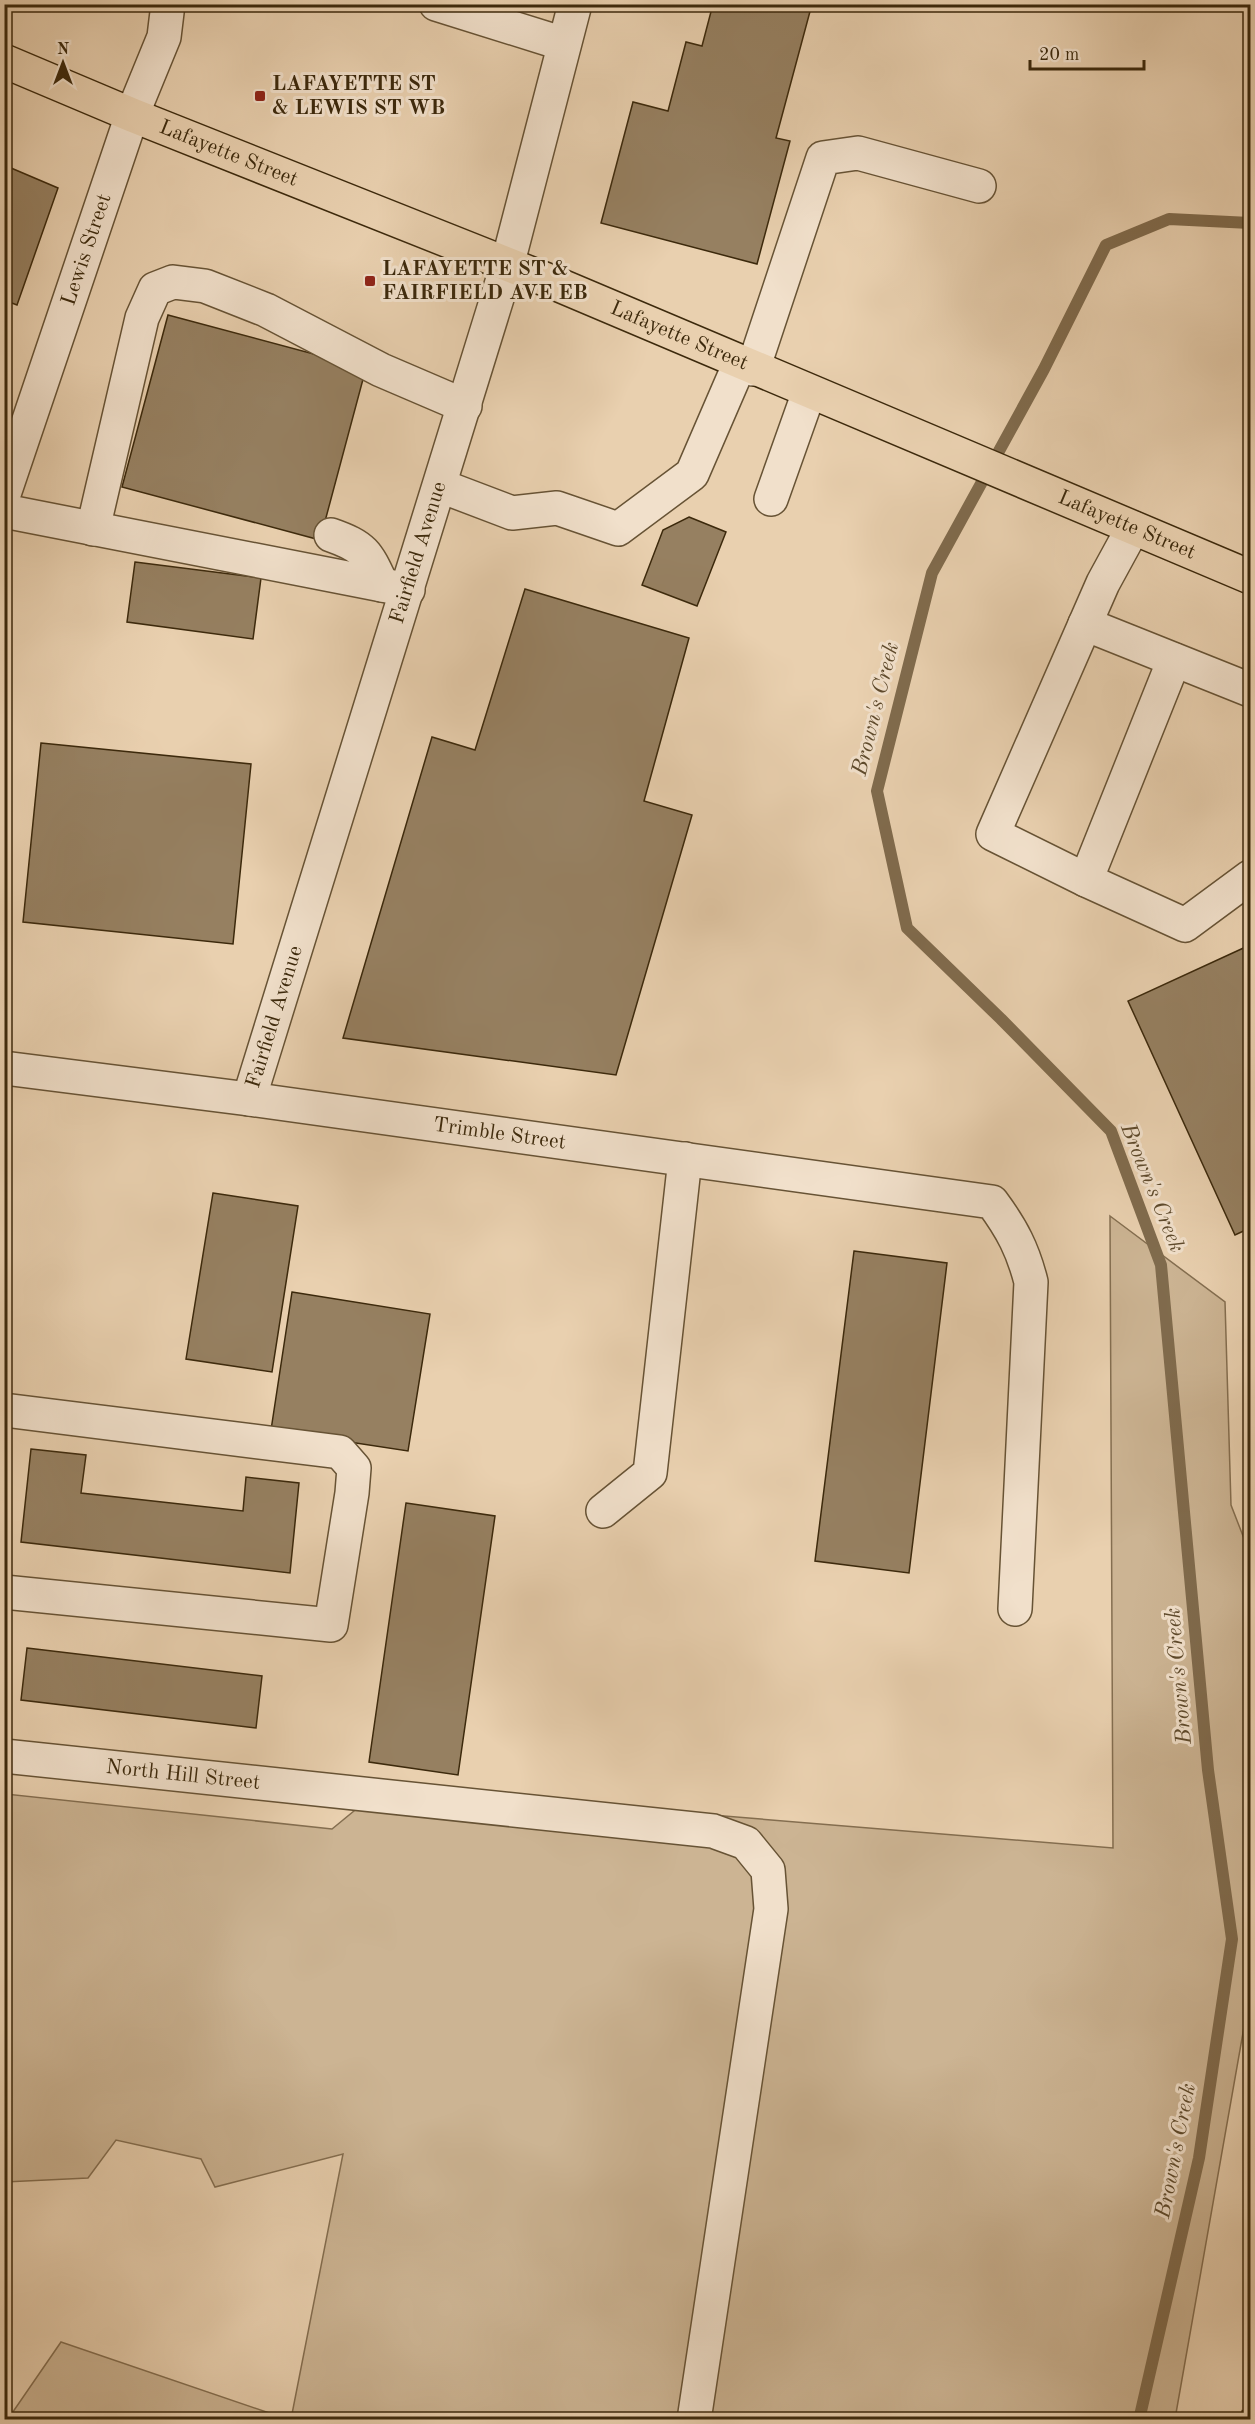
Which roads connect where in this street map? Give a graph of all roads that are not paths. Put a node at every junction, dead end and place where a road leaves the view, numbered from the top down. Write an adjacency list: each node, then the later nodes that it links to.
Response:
1 (168, 4): 6 (street, Lewis Street)
2 (436, 4): 4 (street)
3 (575, 4): 4 (street, Fairfield Avenue)
4 (564, 44): 8 (street, Fairfield Avenue)
5 (4, 61): 6 (main road, Lafayette Street)
6 (132, 115): 8 (main road, Lafayette Street); 12 (street, Lewis Street)
7 (979, 186): 9 (street)
8 (507, 266): 9 (main road, Lafayette Street); 11 (street, Fairfield Avenue)
9 (746, 366): 10 (main road, Lafayette Street); 13 (street)
10 (809, 392): 15 (street); 17 (main road, Lafayette Street)
11 (465, 406): 13 (street, Fairfield Avenue); 18 (street)
12 (11, 448): 14 (street, Lewis Street)
13 (441, 486): 21 (street, Fairfield Avenue)
14 (4, 494)
15 (771, 499)
16 (4, 511): 18 (street)
17 (1133, 528): 20 (main road, Lafayette Street); 22 (street)
18 (93, 529): 21 (street)
19 (330, 535): 21 (street)
20 (1251, 577)
21 (395, 588): 28 (street, Fairfield Avenue)
22 (1085, 624): 23 (street); 26 (street)
23 (1174, 660): 24 (street); 26 (street)
24 (1251, 690)
25 (1251, 877): 26 (street)
26 (1086, 880)
27 (4, 1068): 28 (street, Trimble Street)
28 (249, 1099): 29 (street, Trimble Street)
29 (685, 1159): 31 (street); 33 (street, Trimble Street)
30 (4, 1410): 32 (street)
31 (603, 1511)
32 (4, 1592)
33 (1015, 1608)
34 (4, 1756): 35 (street, North Hill Street)
35 (694, 2420)

